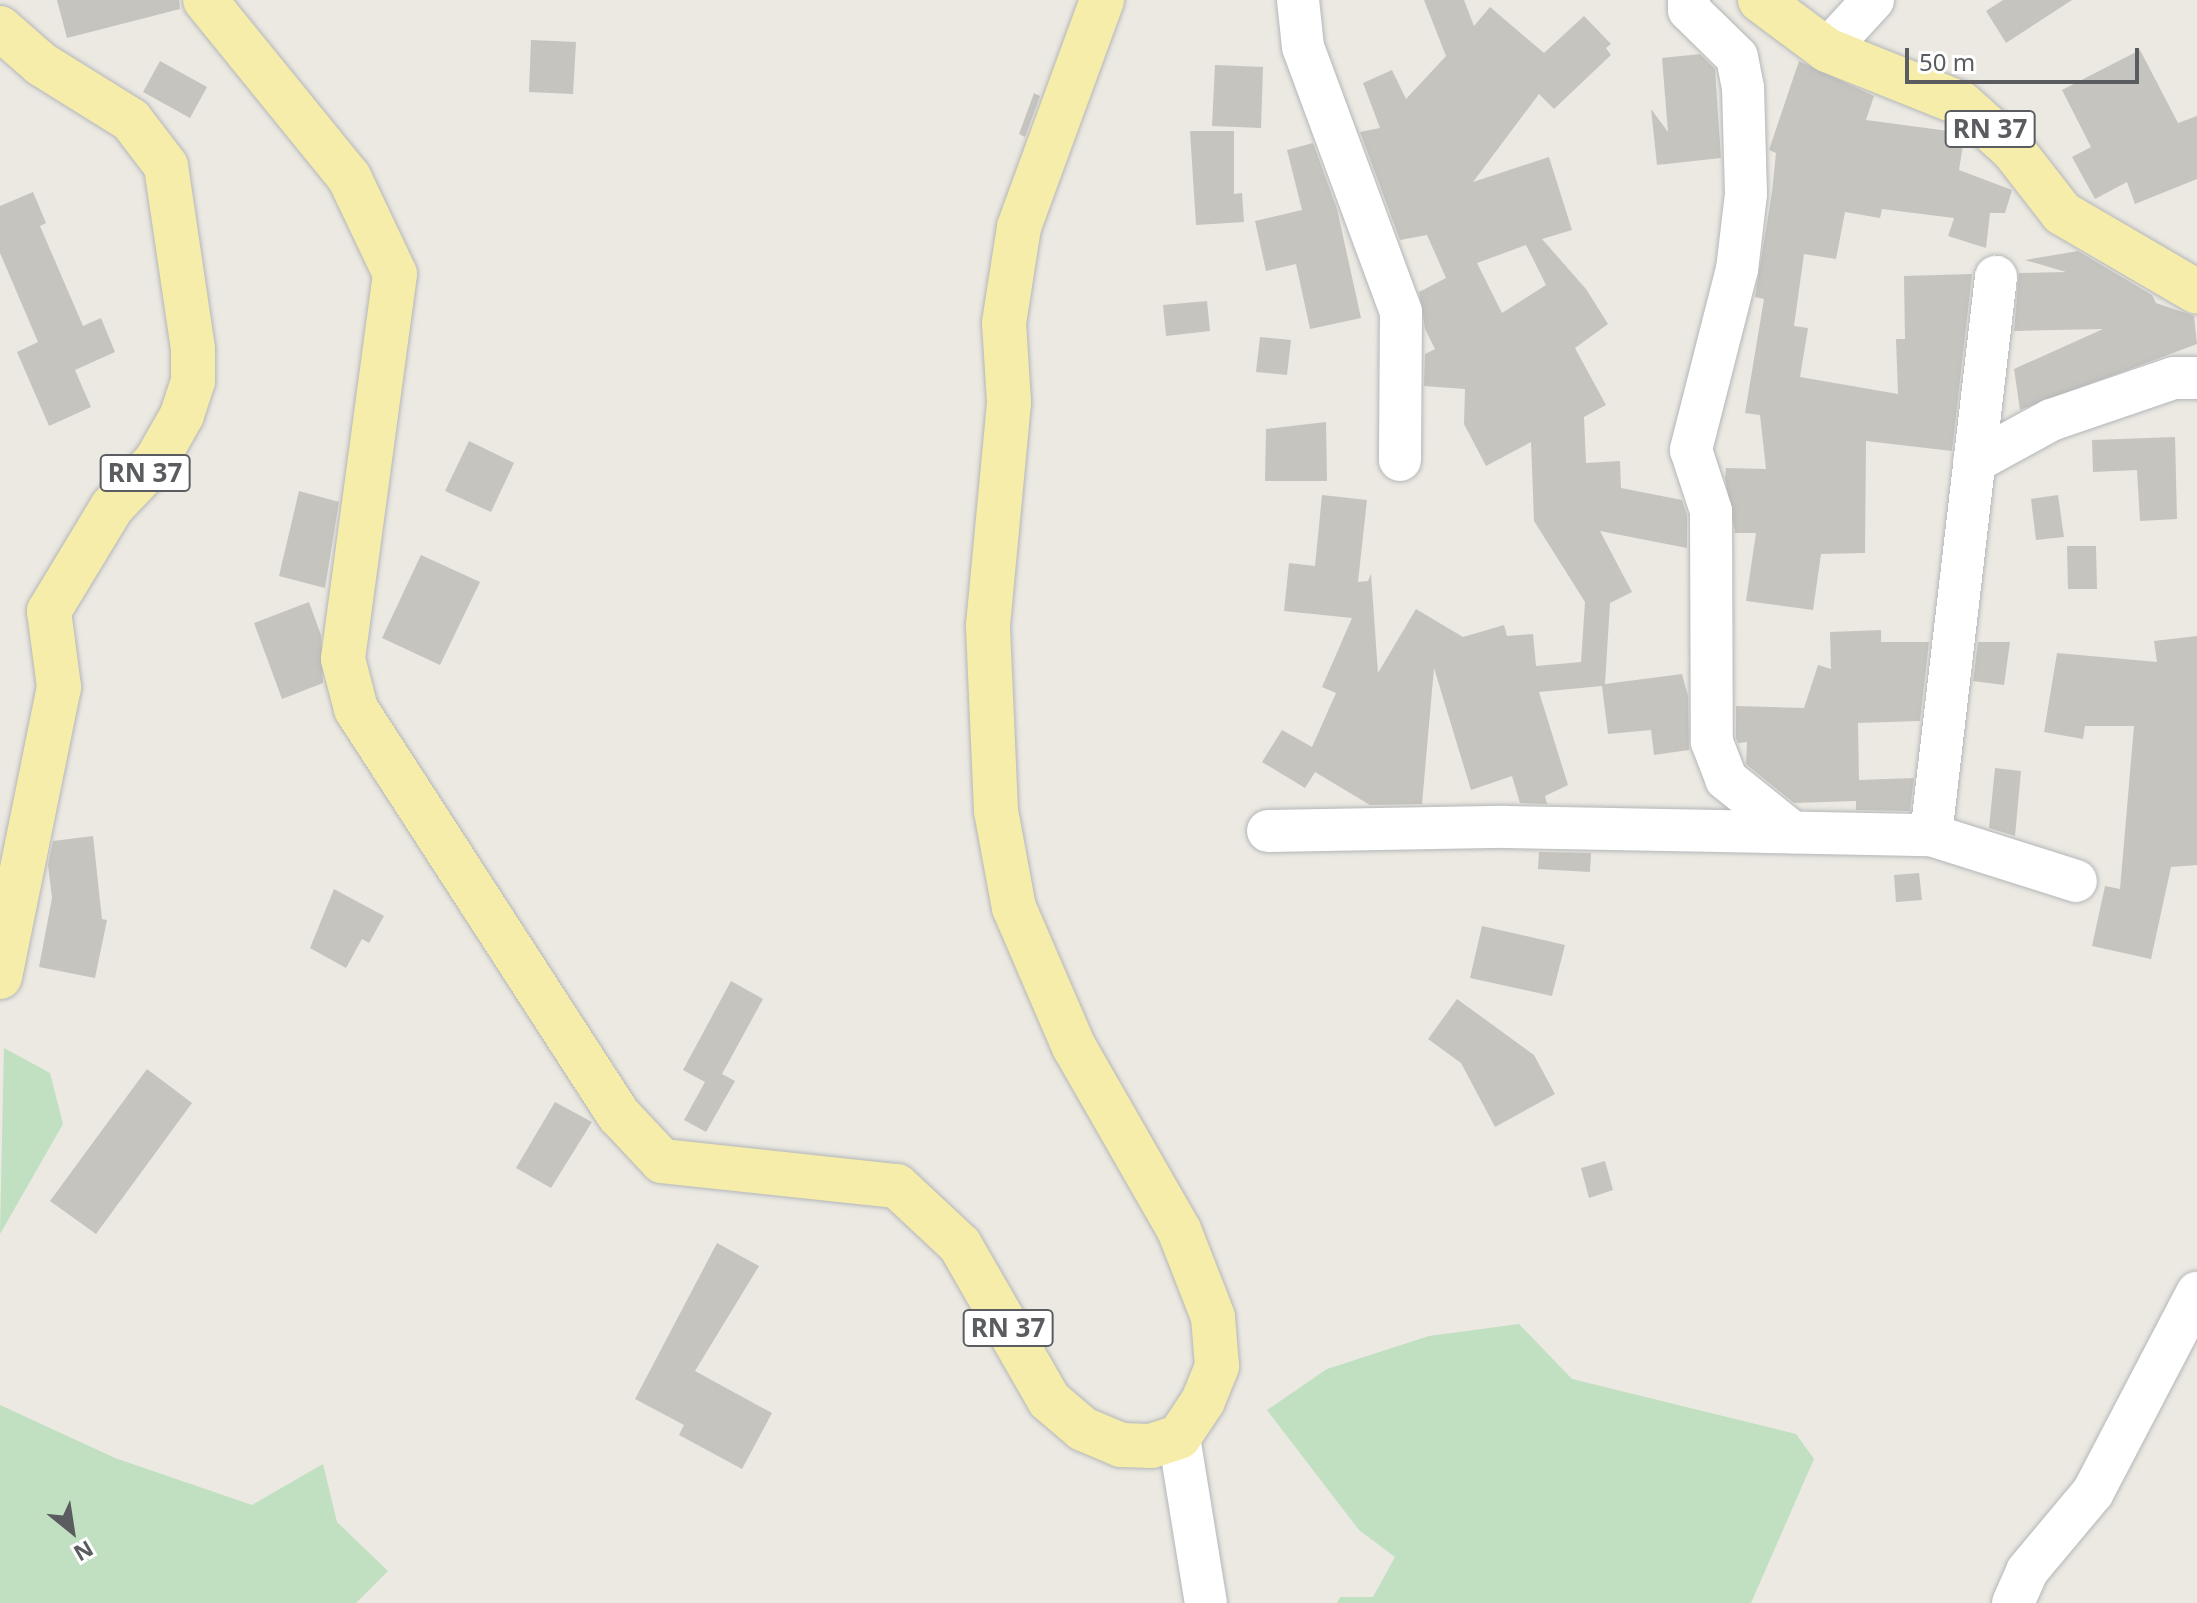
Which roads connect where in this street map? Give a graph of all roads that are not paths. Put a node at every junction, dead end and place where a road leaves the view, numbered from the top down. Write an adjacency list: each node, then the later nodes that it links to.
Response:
1 (205, 0): 20 (main road, RN 37)
2 (1102, 0): 20 (main road)
3 (1298, 0): 12 (street)
4 (1689, 0): 15 (street)
5 (1760, 0): 8 (main road, RN 37)
6 (1873, 0): 8 (street)
7 (0, 28): 18 (main road, RN 37)
8 (1827, 50): 10 (main road, RN 37)
9 (1996, 277): 13 (street)
10 (2197, 292)
11 (2197, 378): 13 (street)
12 (1400, 460)
13 (1974, 462): 16 (street)
14 (1268, 831): 15 (street)
15 (1792, 832): 16 (street)
16 (1931, 835): 17 (street)
17 (2076, 881)
18 (0, 977)
19 (2197, 1293): 22 (street)
20 (1179, 1437): 21 (street)
21 (1206, 1603)
22 (2013, 1603)

